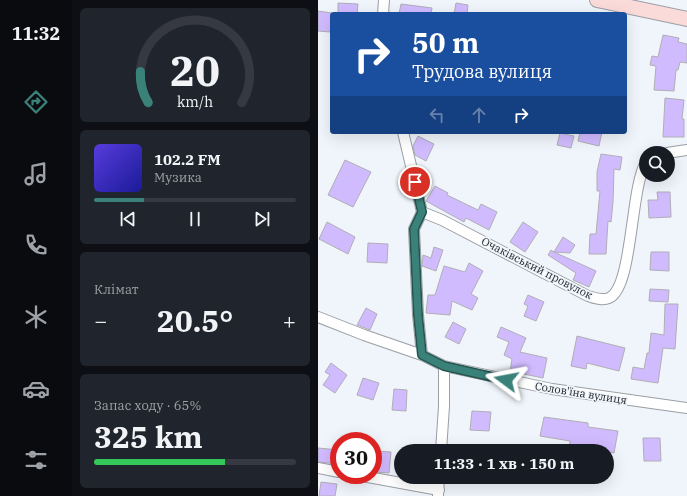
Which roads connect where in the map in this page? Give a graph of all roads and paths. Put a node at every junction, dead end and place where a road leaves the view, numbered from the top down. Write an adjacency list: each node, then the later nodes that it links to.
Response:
1 (384, 0): 3 (street)
2 (597, 0): 4 (street)
3 (383, 12)
4 (687, 19)
5 (403, 134): 9 (street)
6 (687, 150): 7 (street)
7 (675, 152)
8 (639, 178): 9 (street, Очаківський провулок)
9 (422, 212): 11 (street)
10 (318, 317): 11 (street, Солов'їна вулиця)
11 (422, 355): 12 (street, Солов'їна вулиця)
12 (444, 366): 13 (street, Солов'їна вулиця); 14 (street)
13 (687, 408)
14 (441, 444)
15 (318, 468): 16 (street)
16 (330, 470)
17 (382, 481): 18 (street)
18 (438, 493)

